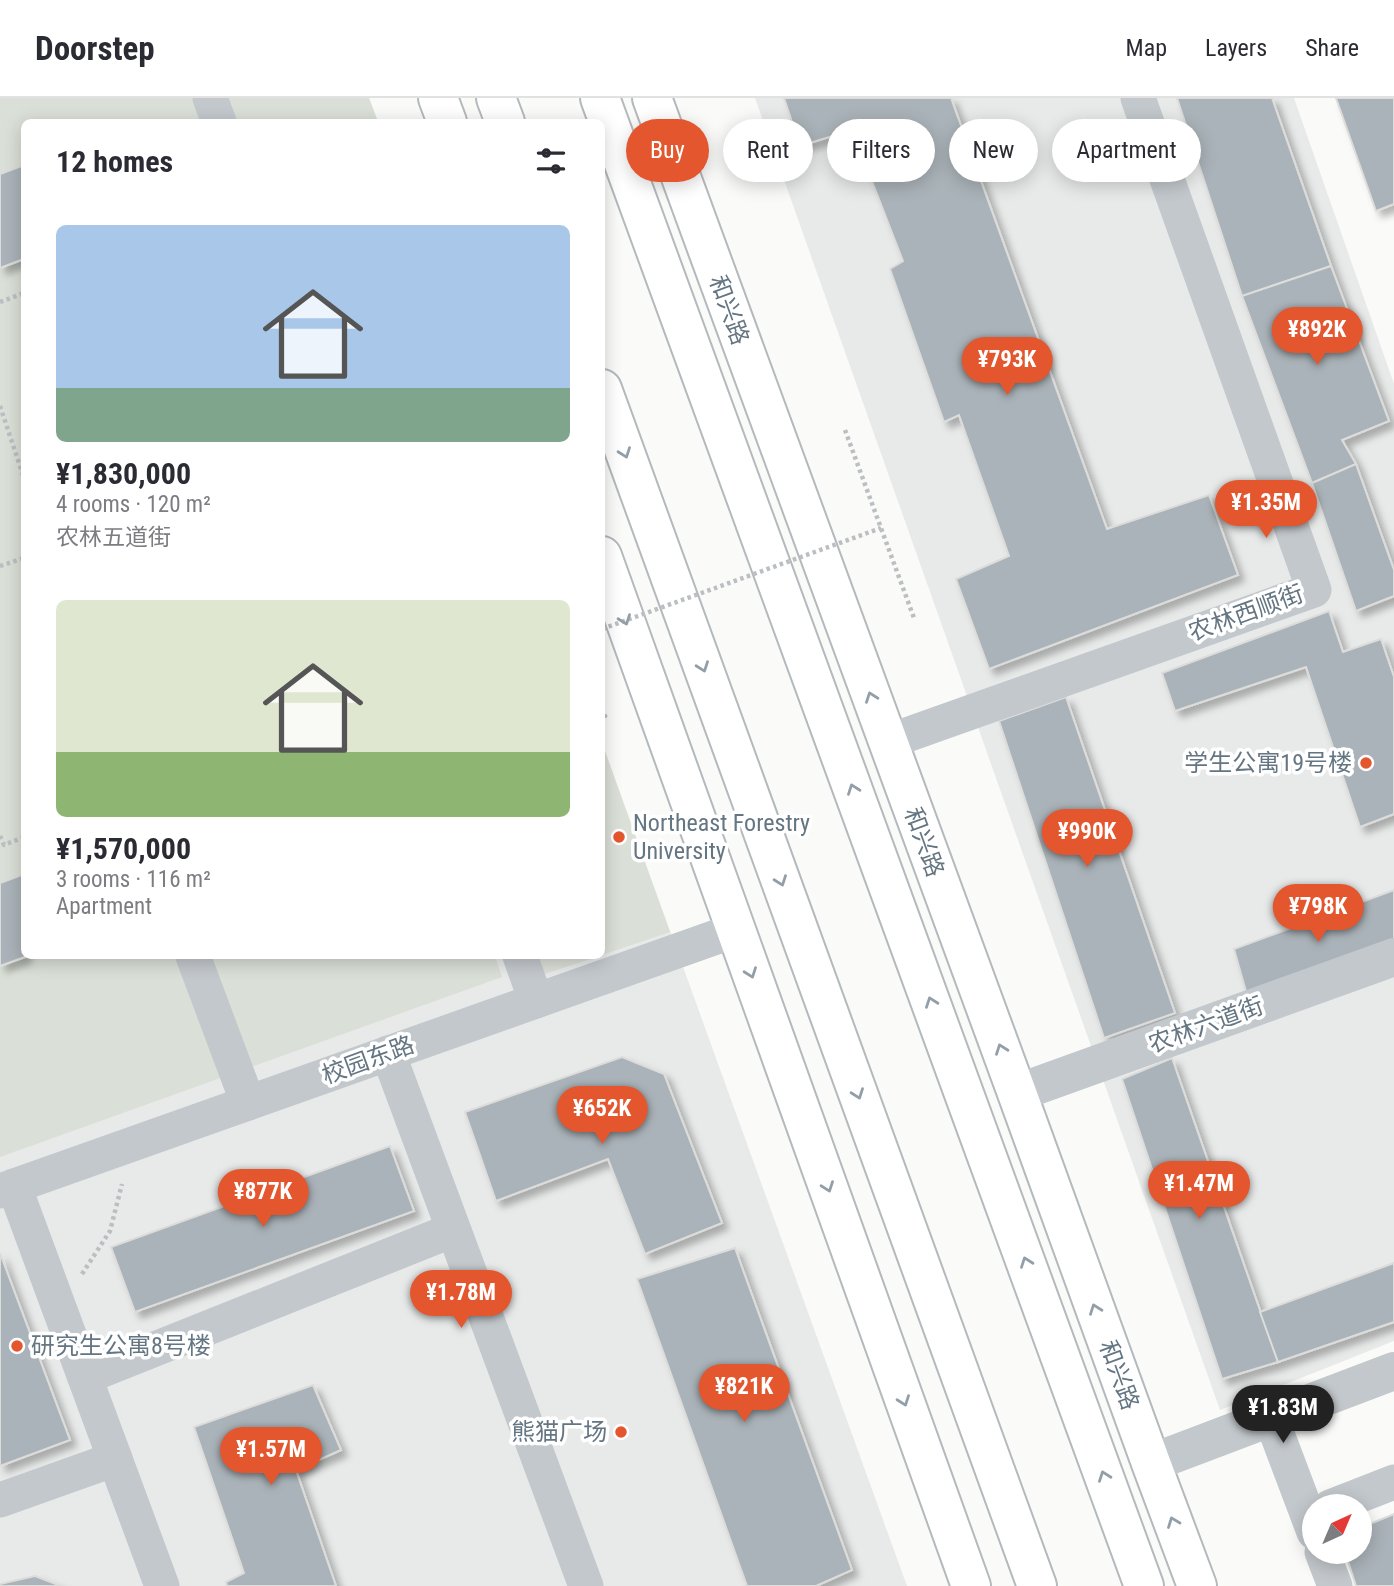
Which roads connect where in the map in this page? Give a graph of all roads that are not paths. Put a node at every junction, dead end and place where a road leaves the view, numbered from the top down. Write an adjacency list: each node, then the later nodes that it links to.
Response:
1 (210, 98): 7 (street)
2 (438, 98): 8 (highway)
3 (496, 98): 9 (highway)
4 (600, 98): 37 (highway, 和兴路, one-way to 4)
5 (652, 98): 12 (highway, 和兴路, one-way to 5)
6 (1138, 98): 12 (street, 农林西顺街)
7 (218, 119)
8 (446, 119)
9 (504, 119)
10 (605, 397): 36 (highway, one-way to 36)
11 (605, 564): 13 (highway, one-way to 13)
12 (887, 742): 19 (highway, 和兴路, one-way to 12)
13 (736, 930): 17 (street, 校园东路); 35 (highway, one-way to 35)
14 (1394, 957): 19 (street, 农林六道街)
15 (194, 959): 20 (street)
16 (521, 959): 17 (street)
17 (536, 1000): 18 (street, 校园东路)
18 (388, 1054): 20 (street, 校园东路); 22 (street)
19 (1017, 1093): 27 (highway, 和兴路, one-way to 19)
20 (248, 1103): 21 (street, 校园东路)
21 (7, 1188): 24 (street)
22 (453, 1230): 24 (street); 34 (street)
23 (1394, 1371): 25 (street)
24 (85, 1377): 26 (street)
25 (1271, 1418): 27 (street); 29 (street)
26 (115, 1459): 31 (street); 33 (street)
27 (1151, 1463): 38 (highway, 和兴路, one-way to 27)
28 (1394, 1482): 30 (street)
29 (1306, 1494)
30 (1368, 1494)
31 (0, 1500)
32 (1327, 1564): 39 (street)
33 (162, 1586)
34 (586, 1586)
35 (971, 1586)
36 (1037, 1586)
37 (1144, 1586)
38 (1198, 1586)
39 (1335, 1586)

